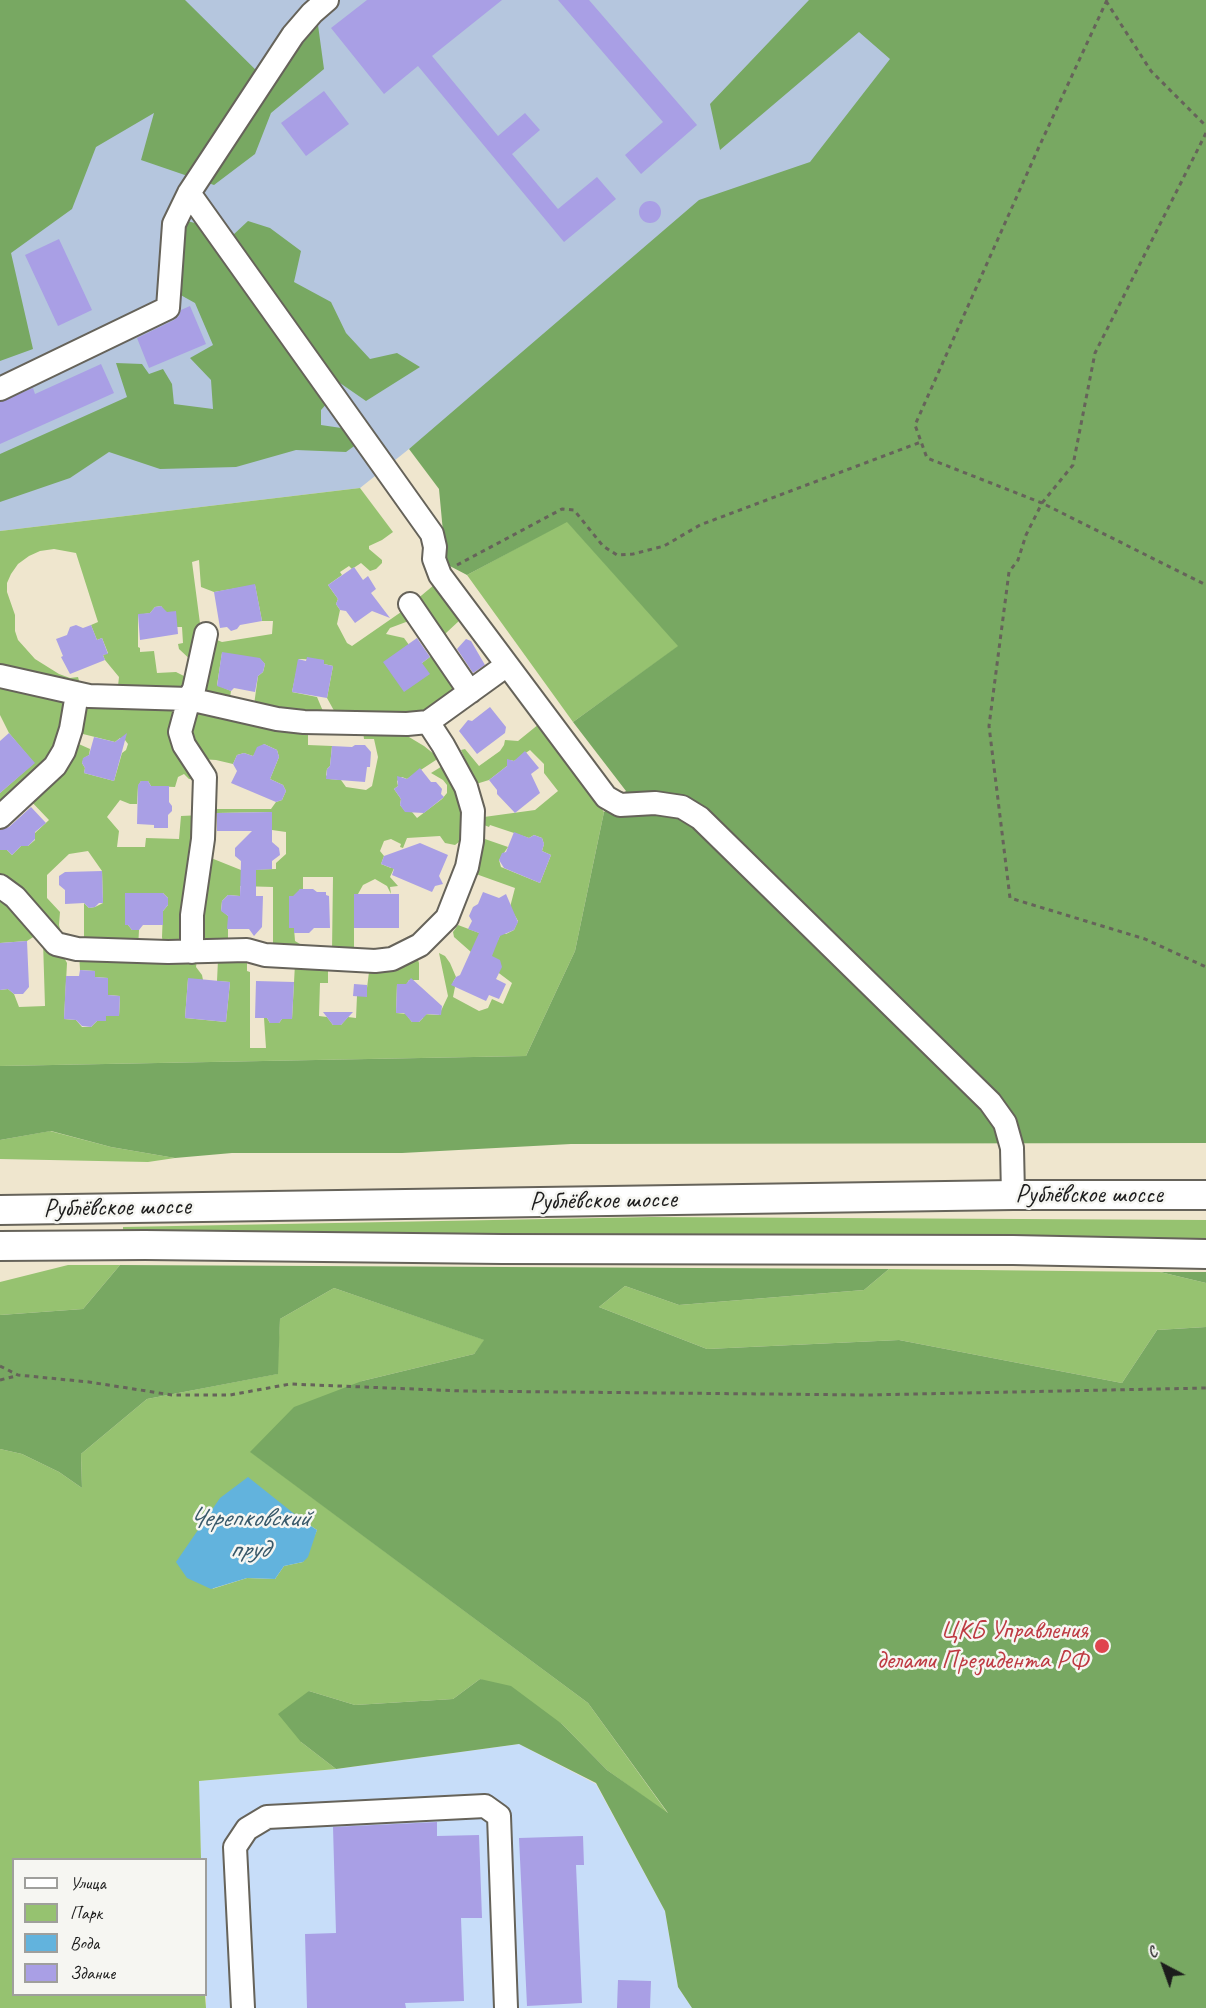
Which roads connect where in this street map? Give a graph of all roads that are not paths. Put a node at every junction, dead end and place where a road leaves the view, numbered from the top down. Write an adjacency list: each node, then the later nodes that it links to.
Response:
1 (327, 0): 2 (street)
2 (189, 193): 3 (street); 6 (street)
3 (0, 390)
4 (410, 604): 8 (street)
5 (206, 634): 10 (street)
6 (507, 664): 8 (street); 15 (street)
7 (0, 676): 9 (street)
8 (470, 692): 11 (street)
9 (77, 694): 10 (street); 12 (street)
10 (189, 699): 11 (street); 14 (street)
11 (428, 722): 14 (street)
12 (0, 818)
13 (0, 885): 14 (street)
14 (192, 952)
15 (1013, 1195): 16 (main road, Рублёвское шоссе); 17 (main road, Рублёвское шоссе)
16 (1206, 1195)
17 (0, 1210)
18 (0, 1246): 19 (main road, Рублёвское шоссе)
19 (1206, 1254)
20 (243, 2008): 21 (street)
21 (506, 2008)

